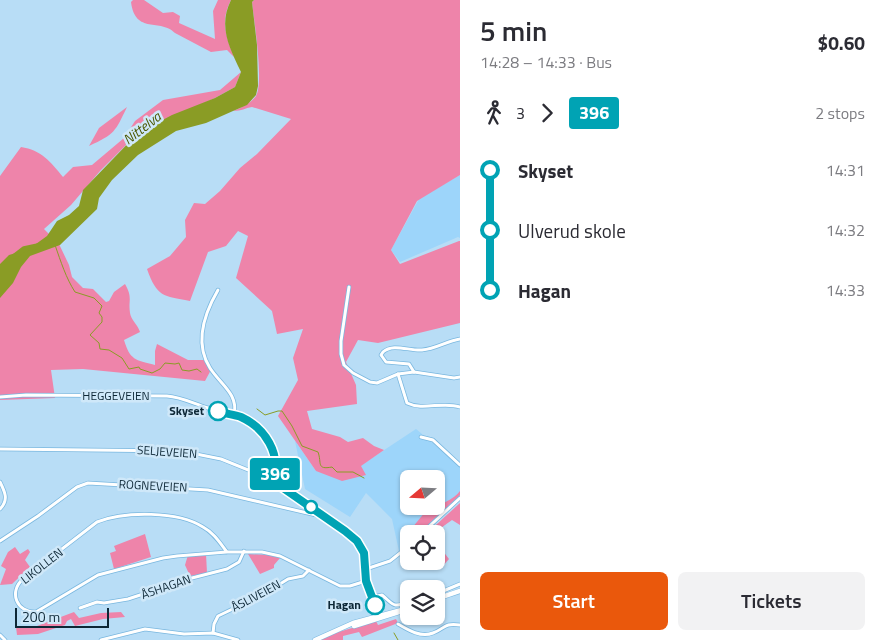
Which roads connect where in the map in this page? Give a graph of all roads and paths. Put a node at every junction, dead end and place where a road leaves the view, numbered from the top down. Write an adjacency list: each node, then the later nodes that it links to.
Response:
1 (349, 287): 3 (street)
2 (218, 290): 11 (street)
3 (347, 293): 4 (street); 7 (street)
4 (352, 294)
5 (460, 338): 6 (street)
6 (414, 372): 7 (street); 8 (street)
7 (398, 374): 10 (street)
8 (460, 377)
9 (0, 397): 11 (street, HEGGEVEIEN)
10 (460, 407)
11 (234, 415): 15 (street, HEGGEVEIEN)
12 (421, 437): 14 (street)
13 (0, 449): 15 (street, SELJEVEIEN)
14 (460, 465)
15 (273, 481): 19 (street, SELJEVEIEN)
16 (0, 482): 18 (street)
17 (460, 498): 20 (street)
18 (0, 509)
19 (320, 514): 21 (street, ROGNEVEIEN); 25 (street, SELJEVEIEN)
20 (431, 525)
21 (0, 541)
22 (244, 551): 23 (street, LIKOLLEN); 26 (street, LIKOLLEN); 34 (street, ÅSHAGAN)
23 (227, 552): 23 (street, LIKOLLEN)
24 (400, 553): 25 (street)
25 (366, 569): 27 (street, SELJEVEIEN)
26 (309, 570): 27 (street, LIKOLLEN); 39 (street, ÅSLIVEIEN)
27 (366, 581): 32 (street)
28 (460, 584): 29 (street)
29 (445, 590)
30 (460, 591): 31 (main road)
31 (445, 596)
32 (372, 597): 33 (street); 36 (street)
33 (400, 604)
34 (80, 608)
35 (400, 611): 36 (main road)
36 (379, 617): 45 (main road)
37 (398, 624): 38 (street)
38 (460, 625)
39 (213, 633): 41 (street); 43 (street)
40 (0, 635): 42 (street)
41 (227, 638): 44 (street)
42 (5, 640)
43 (101, 640)
44 (238, 640)
45 (315, 640)

